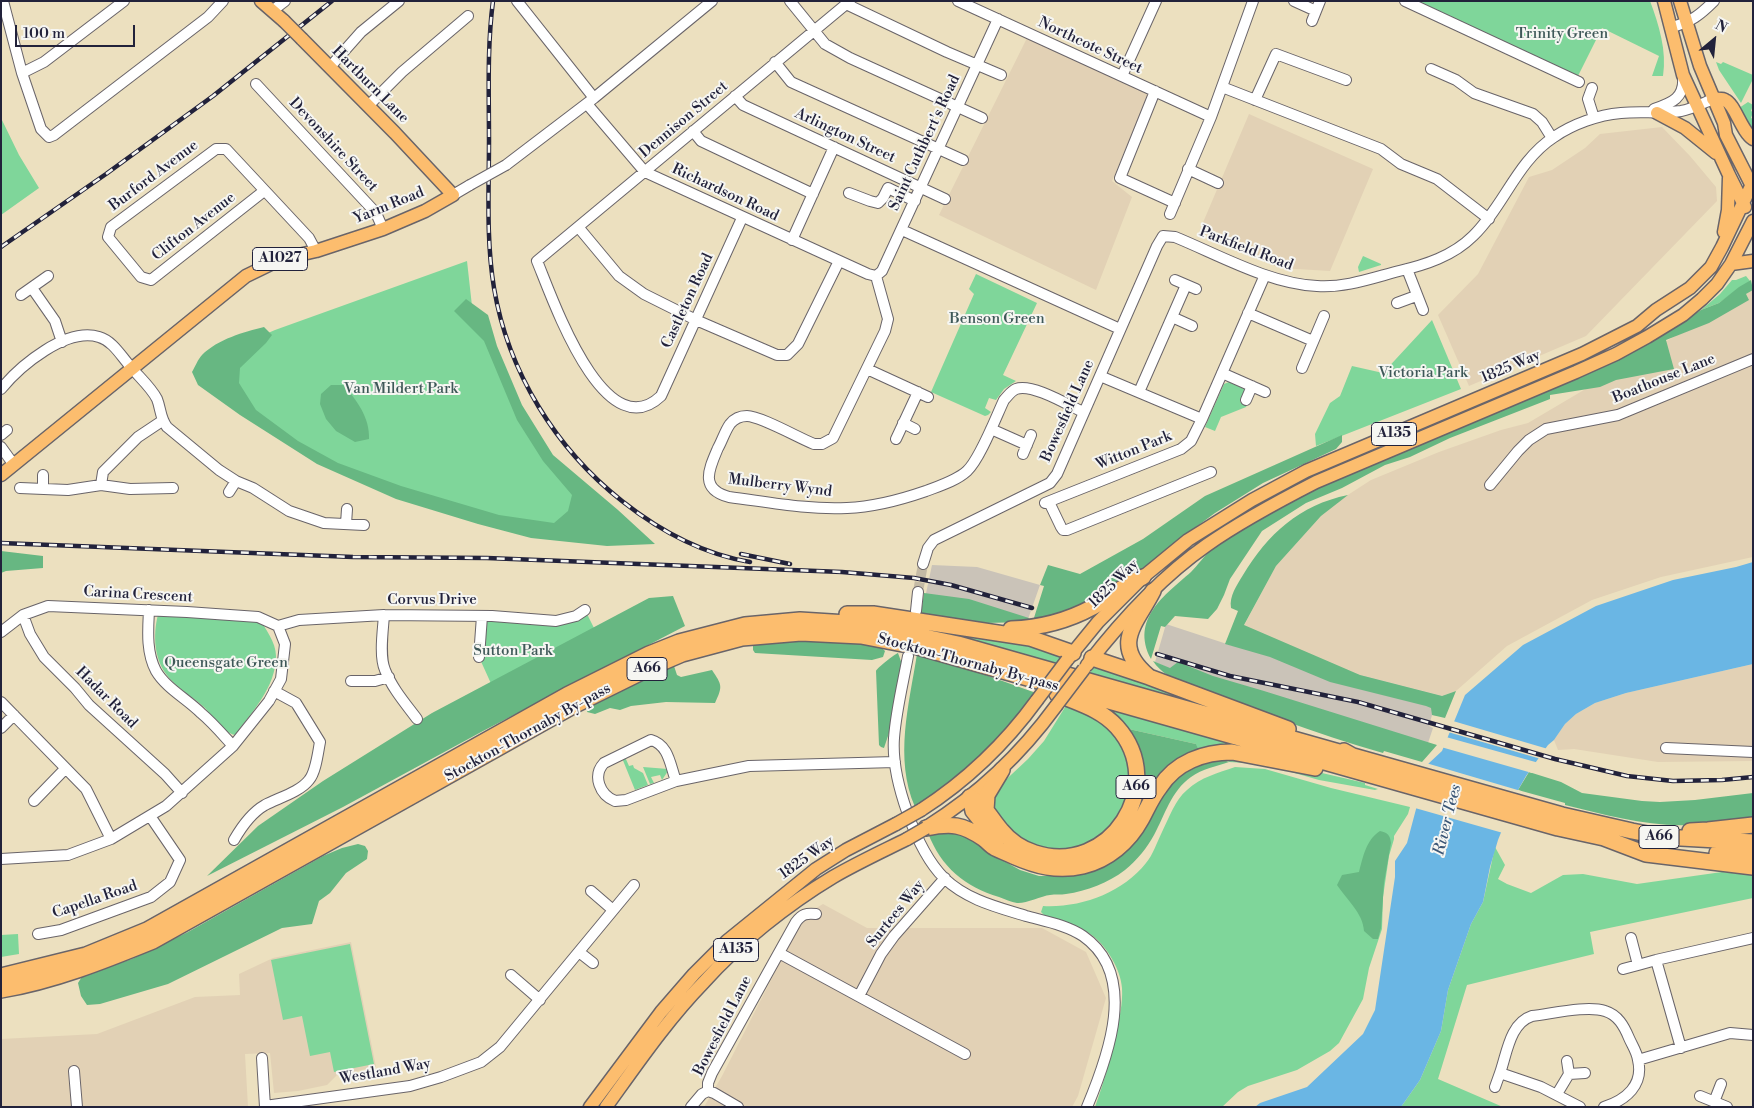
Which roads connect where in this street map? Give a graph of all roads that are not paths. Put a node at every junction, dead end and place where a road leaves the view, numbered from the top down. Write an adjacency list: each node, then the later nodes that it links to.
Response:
1 (3, 1): 30 (street)
2 (124, 1): 30 (street)
3 (223, 1): 30 (street)
4 (261, 1): 19 (main road, Hartburn Lane)
5 (286, 1): 19 (street)
6 (399, 1): 28 (street)
7 (712, 1): 43 (street, Yarm Road)
8 (790, 1): 25 (street)
9 (958, 1): 22 (street, Northcote Street)
10 (1156, 1): 33 (street)
11 (1253, 1): 37 (street)
12 (1294, 1): 20 (street)
13 (1406, 1): 35 (street)
14 (1664, 1): 24 (main road)
15 (1680, 1): 23 (main road)
16 (1714, 1): 23 (street)
17 (521, 3): 43 (street, Richardson Road)
18 (848, 3): 25 (street, Dennison Street); 27 (street)
19 (272, 11): 28 (main road, Hartburn Lane, bridge)
20 (1316, 11)
21 (468, 16): 45 (street)
22 (998, 19): 27 (street, Saint Cuthbert's Road); 33 (street, Northcote Street)
23 (1688, 23): 24 (street); 41 (main road)
24 (1672, 27): 32 (main road)
25 (813, 31): 26 (street, Dennison Street); 46 (street)
26 (775, 62): 40 (street, Dennison Street); 55 (street)
27 (977, 66): 31 (street); 46 (street, Saint Cuthbert's Road)
28 (330, 67): 45 (main road, Hartburn Lane)
29 (1430, 69): 52 (street)
30 (22, 73)
31 (1001, 75)
32 (1683, 75): 44 (main road); 47 (street)
33 (1122, 76): 39 (street, Northcote Street)
34 (1346, 80): 42 (street)
35 (1579, 82)
36 (256, 84): 77 (street, Devonshire Street)
37 (1222, 87): 42 (street); 48 (street)
38 (1592, 88): 50 (street)
39 (1154, 91): 48 (street, Northcote Street); 71 (street)
40 (735, 96): 51 (street, Dennison Street); 54 (street, Arlington Street)
41 (1713, 99): 44 (street, Parkfield Road); 53 (main road); 62 (main road)
42 (1255, 100): 74 (street)
43 (590, 101): 59 (street, Richardson Road); 67 (street, Yarm Road, bridge)
44 (1696, 105): 47 (street, Parkfield Road); 56 (main road)
45 (368, 106): 67 (main road, Hartburn Lane)
46 (958, 107): 49 (street); 55 (street, Saint Cuthbert's Road)
47 (1651, 112): 50 (street, Parkfield Road); 56 (main road)
48 (1211, 117): 58 (street)
49 (982, 118)
50 (1594, 118): 52 (street, Parkfield Road)
51 (694, 131): 59 (street, Dennison Street); 66 (street)
52 (1552, 138): 74 (street, Parkfield Road)
53 (1753, 139)
54 (834, 147): 63 (street, Arlington Street); 66 (street)
55 (939, 149): 57 (street); 63 (street, Saint Cuthbert's Road)
56 (1720, 156): 60 (main road)
57 (963, 160)
58 (1188, 169): 61 (street); 71 (street)
59 (645, 172): 73 (street, Richardson Road); 76 (street, Dennison Street)
60 (1728, 175): 70 (main road); 81 (main road)
61 (1218, 183)
62 (1752, 185): 70 (main road, 1825 Way)
63 (921, 188): 68 (street, Arlington Street); 69 (street, Saint Cuthbert's Road)
64 (264, 191): 82 (street); 90 (street, Clifton Avenue); 90 (street, Burford Avenue)
65 (849, 193): 69 (street)
66 (812, 194): 80 (street)
67 (453, 195): 77 (main road, Yarm Road / A1027)
68 (945, 199)
69 (915, 201): 78 (street, Saint Cuthbert's Road)
70 (1743, 202): 75 (main road); 81 (main road, 1825 Way / A135)
71 (1174, 203): 72 (street)
72 (1170, 214)
73 (742, 218): 80 (street, Richardson Road); 102 (street, Castleton Road)
74 (1489, 219): 86 (street, Parkfield Road)
75 (1753, 220): 85 (main road, 1825 Way / A135)
76 (579, 228): 102 (street); 119 (street, Dennison Street)
77 (383, 229): 82 (main road, Yarm Road / A1027)
78 (902, 230): 89 (street, Saint Cuthbert's Road); 104 (street)
79 (1163, 236): 87 (street, Parkfield Road); 104 (street, Bowesfield Lane)
80 (792, 240): 83 (street, Richardson Road)
81 (1722, 247): 146 (main road, 1825 Way / A135)
82 (316, 251): 109 (main road, Yarm Road / A1027)
83 (838, 261): 89 (street, Richardson Road); 102 (street)
84 (1753, 262): 85 (main road)
85 (1731, 264): 147 (main road, 1825 Way / A135)
86 (1408, 269): 87 (street, Parkfield Road); 96 (street)
87 (1264, 275): 99 (street, Witton Park)
88 (48, 276): 93 (street)
89 (876, 276): 110 (street, Mulberry Wynd)
90 (141, 277)
91 (1175, 280): 92 (street)
92 (1186, 285): 94 (street); 101 (street)
93 (32, 288): 95 (street); 106 (street)
94 (1196, 289)
95 (21, 295)
96 (1416, 296): 97 (street); 98 (street)
97 (1397, 303)
98 (1423, 310)
99 (1248, 313): 105 (street); 111 (street, Witton Park)
100 (1324, 316): 105 (street)
101 (1172, 317): 103 (street); 117 (street)
102 (696, 320): 119 (street, Castleton Road)
103 (1192, 326)
104 (1120, 329): 112 (street, Bowesfield Lane)
105 (1313, 341): 108 (street)
106 (62, 342): 109 (street); 113 (street)
107 (1753, 359): 137 (street, Boathouse Lane)
108 (1302, 368)
109 (132, 369): 124 (street); 131 (main road, Yarm Road / A1027)
110 (867, 369): 116 (street); 126 (street, Mulberry Wynd)
111 (1222, 373): 114 (street); 123 (street, Witton Park)
112 (1100, 376): 117 (street); 122 (street, Bowesfield Lane)
113 (5, 377): 115 (street)
114 (1252, 386): 118 (street); 121 (street)
115 (1, 389)
116 (918, 392): 120 (street); 125 (street)
117 (1139, 392): 123 (street)
118 (1266, 392)
119 (661, 396)
120 (928, 397)
121 (1246, 400)
122 (1084, 412): 126 (street, Mulberry Wynd); 145 (street, Bowesfield Lane)
123 (1202, 419): 132 (street, Witton Park)
124 (162, 421): 135 (street); 136 (street)
125 (903, 423): 127 (street); 129 (street)
126 (991, 428): 128 (street)
127 (914, 429)
128 (1031, 435)
129 (896, 438)
130 (1, 447): 131 (street)
131 (8, 463): 133 (main road, Yarm Road / A1027)
132 (1211, 472)
133 (1, 475)
134 (43, 475): 140 (street)
135 (236, 481): 141 (street); 143 (street)
136 (101, 485): 139 (street); 140 (street)
137 (1490, 485)
138 (20, 488): 140 (street)
139 (173, 488)
140 (42, 489)
141 (229, 492)
142 (347, 509): 143 (street)
143 (346, 524): 144 (street)
144 (364, 525)
145 (923, 564)
146 (1143, 577): 157 (highway); 160 (main road, 1825 Way / A135)
147 (1153, 591): 162 (main road, 1825 Way / A135); 165 (highway, A66)
148 (918, 592): 151 (street)
149 (149, 610): 152 (street, Carina Crescent); 156 (street, Carina Crescent); 172 (street)
150 (585, 610): 154 (street, Corvus Drive)
151 (916, 611)
152 (22, 615): 158 (street, Carina Crescent); 182 (street, Hadar Road)
153 (384, 615): 154 (street, Corvus Drive); 156 (street, Corvus Drive); 164 (street)
154 (482, 616): 161 (street)
155 (745, 625): 157 (highway, A66); 175 (highway, Stockton-Thornaby By-pass / A66); 213 (highway, Stockton-Thornaby By-pass / A66)
156 (278, 626): 167 (street)
157 (985, 630): 160 (highway, A66)
158 (1, 632)
159 (908, 656): 176 (street)
160 (1070, 656): 162 (main road); 181 (main road, 1825 Way / A135, bridge)
161 (480, 657)
162 (1088, 664): 165 (highway, A66); 179 (main road, 1825 Way / A135, bridge)
163 (983, 665): 178 (highway, Stockton-Thornaby By-pass / A66); 185 (highway, A66); 214 (highway, Stockton-Thornaby By-pass / A66)
164 (389, 677): 166 (street); 170 (street)
165 (1149, 677): 175 (highway, A66)
166 (351, 680)
167 (274, 691): 172 (street); 192 (street)
168 (1, 702): 169 (street)
169 (14, 715): 171 (street); 177 (street)
170 (417, 719)
171 (1, 728)
172 (233, 746): 182 (street)
173 (1666, 748): 174 (street)
174 (1753, 752)
175 (1353, 756): 178 (highway, A66)
176 (894, 762): 180 (street); 198 (street)
177 (66, 769): 184 (street); 191 (street)
178 (1378, 769): 187 (highway, A66); 195 (highway)
179 (1002, 770): 183 (main road, 1825 Way / A135); 185 (highway, A135)
180 (676, 781): 180 (street)
181 (960, 782): 183 (main road); 235 (main road, 1825 Way / A135, bridge)
182 (182, 793): 186 (street)
183 (970, 797): 185 (highway, A66); 189 (main road, 1825 Way / A135); 195 (highway)
184 (34, 801)
185 (986, 810)
186 (150, 816): 191 (street); 203 (street, Capella Road)
187 (1563, 820): 188 (highway); 190 (highway, A66); 193 (highway, A66)
188 (1753, 824)
189 (926, 828): 195 (highway); 236 (main road, 1825 Way / A135, bridge)
190 (1604, 838): 194 (highway, A66); 197 (highway, A66)
191 (112, 839): 196 (street)
192 (234, 840)
193 (1753, 842)
194 (1753, 854)
195 (1013, 856)
196 (1, 859)
197 (1753, 867)
198 (944, 878): 215 (street, Surtees Way); 239 (street)
199 (634, 885): 201 (street, Westland Way)
200 (590, 891): 201 (street)
201 (613, 910): 206 (street, Westland Way)
202 (816, 914): 207 (street, Bowesfield Lane)
203 (38, 934)
204 (1631, 938): 210 (street)
205 (1753, 938): 208 (street)
206 (579, 952): 209 (street); 216 (street, Westland Way)
207 (779, 953): 215 (street); 229 (street, Bowesfield Lane)
208 (1656, 960): 210 (street); 218 (street)
209 (593, 963)
210 (1638, 965): 211 (street)
211 (1624, 969)
212 (511, 975): 216 (street)
213 (1, 976)
214 (1, 990)
215 (859, 996): 219 (street)
216 (540, 1000): 234 (street, Westland Way)
217 (1753, 1035): 218 (street)
218 (1680, 1048): 221 (street)
219 (965, 1054)
220 (262, 1058): 234 (street, Westland Way)
221 (1638, 1060): 224 (street); 241 (street)
222 (1567, 1061): 226 (street)
223 (74, 1070): 233 (street)
224 (1500, 1073): 228 (street); 230 (street)
225 (1585, 1073): 226 (street)
226 (1569, 1074): 230 (street)
227 (1721, 1084): 232 (street)
228 (1496, 1088)
229 (708, 1091): 237 (street, Bowesfield Lane); 238 (street)
230 (1557, 1094): 240 (street)
231 (1700, 1096): 232 (street)
232 (1714, 1102): 242 (street)
233 (77, 1107)
234 (265, 1107)
235 (590, 1107)
236 (606, 1107)
237 (691, 1107)
238 (738, 1107)
239 (1087, 1107)
240 (1580, 1107)
241 (1604, 1107)
242 (1727, 1107)

